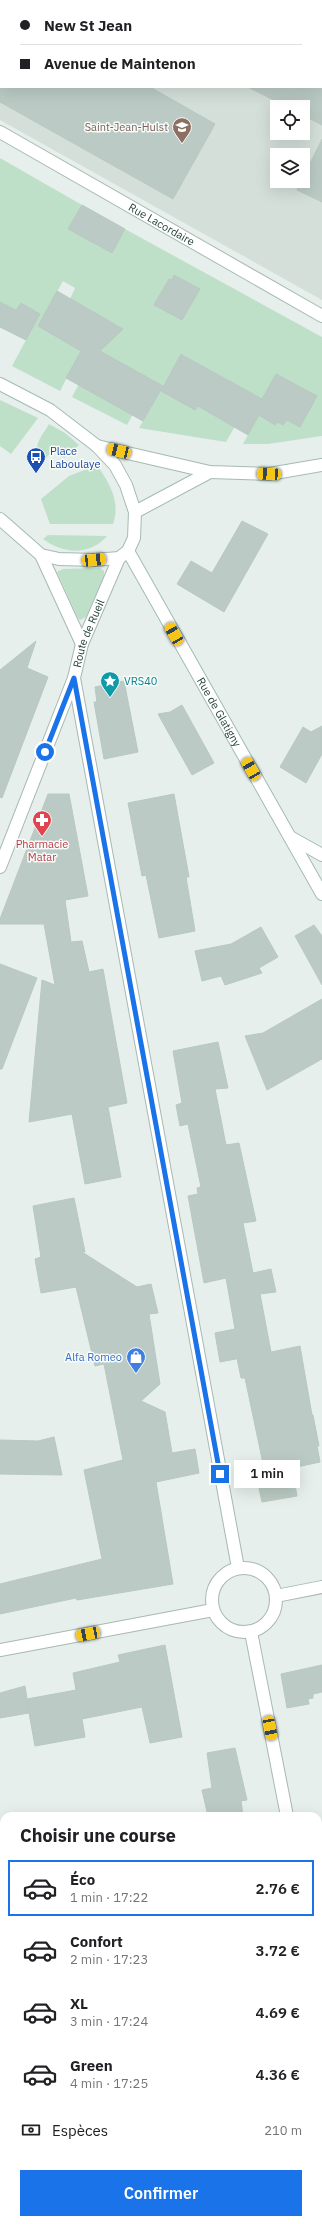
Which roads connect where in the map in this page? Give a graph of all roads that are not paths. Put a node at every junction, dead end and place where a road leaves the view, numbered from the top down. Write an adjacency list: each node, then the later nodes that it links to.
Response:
1 (0, 132): 2 (street, Rue Lacordaire)
2 (322, 316)
3 (0, 384): 4 (street)
4 (97, 446): 6 (street); 7 (street)
5 (322, 465): 6 (street)
6 (210, 472): 7 (street)
7 (136, 512): 9 (street, Route de Rueil)
8 (0, 519): 10 (street)
9 (124, 554): 10 (street); 11 (street, Route de Rueil); 13 (street, Rue de Glatigny)
10 (41, 555): 11 (street)
11 (82, 644): 12 (street, Route de Rueil)
12 (74, 678): 15 (street, Route de Rueil); 17 (street)
13 (290, 837): 14 (street); 16 (street, Rue de Glatigny)
14 (322, 855)
15 (0, 867)
16 (322, 894)
17 (238, 1568): 19 (street); 20 (street)
18 (322, 1587): 19 (street)
19 (276, 1596): 21 (street)
20 (213, 1610): 21 (street); 22 (street)
21 (251, 1632): 23 (street)
22 (0, 1650)
23 (286, 1812)

